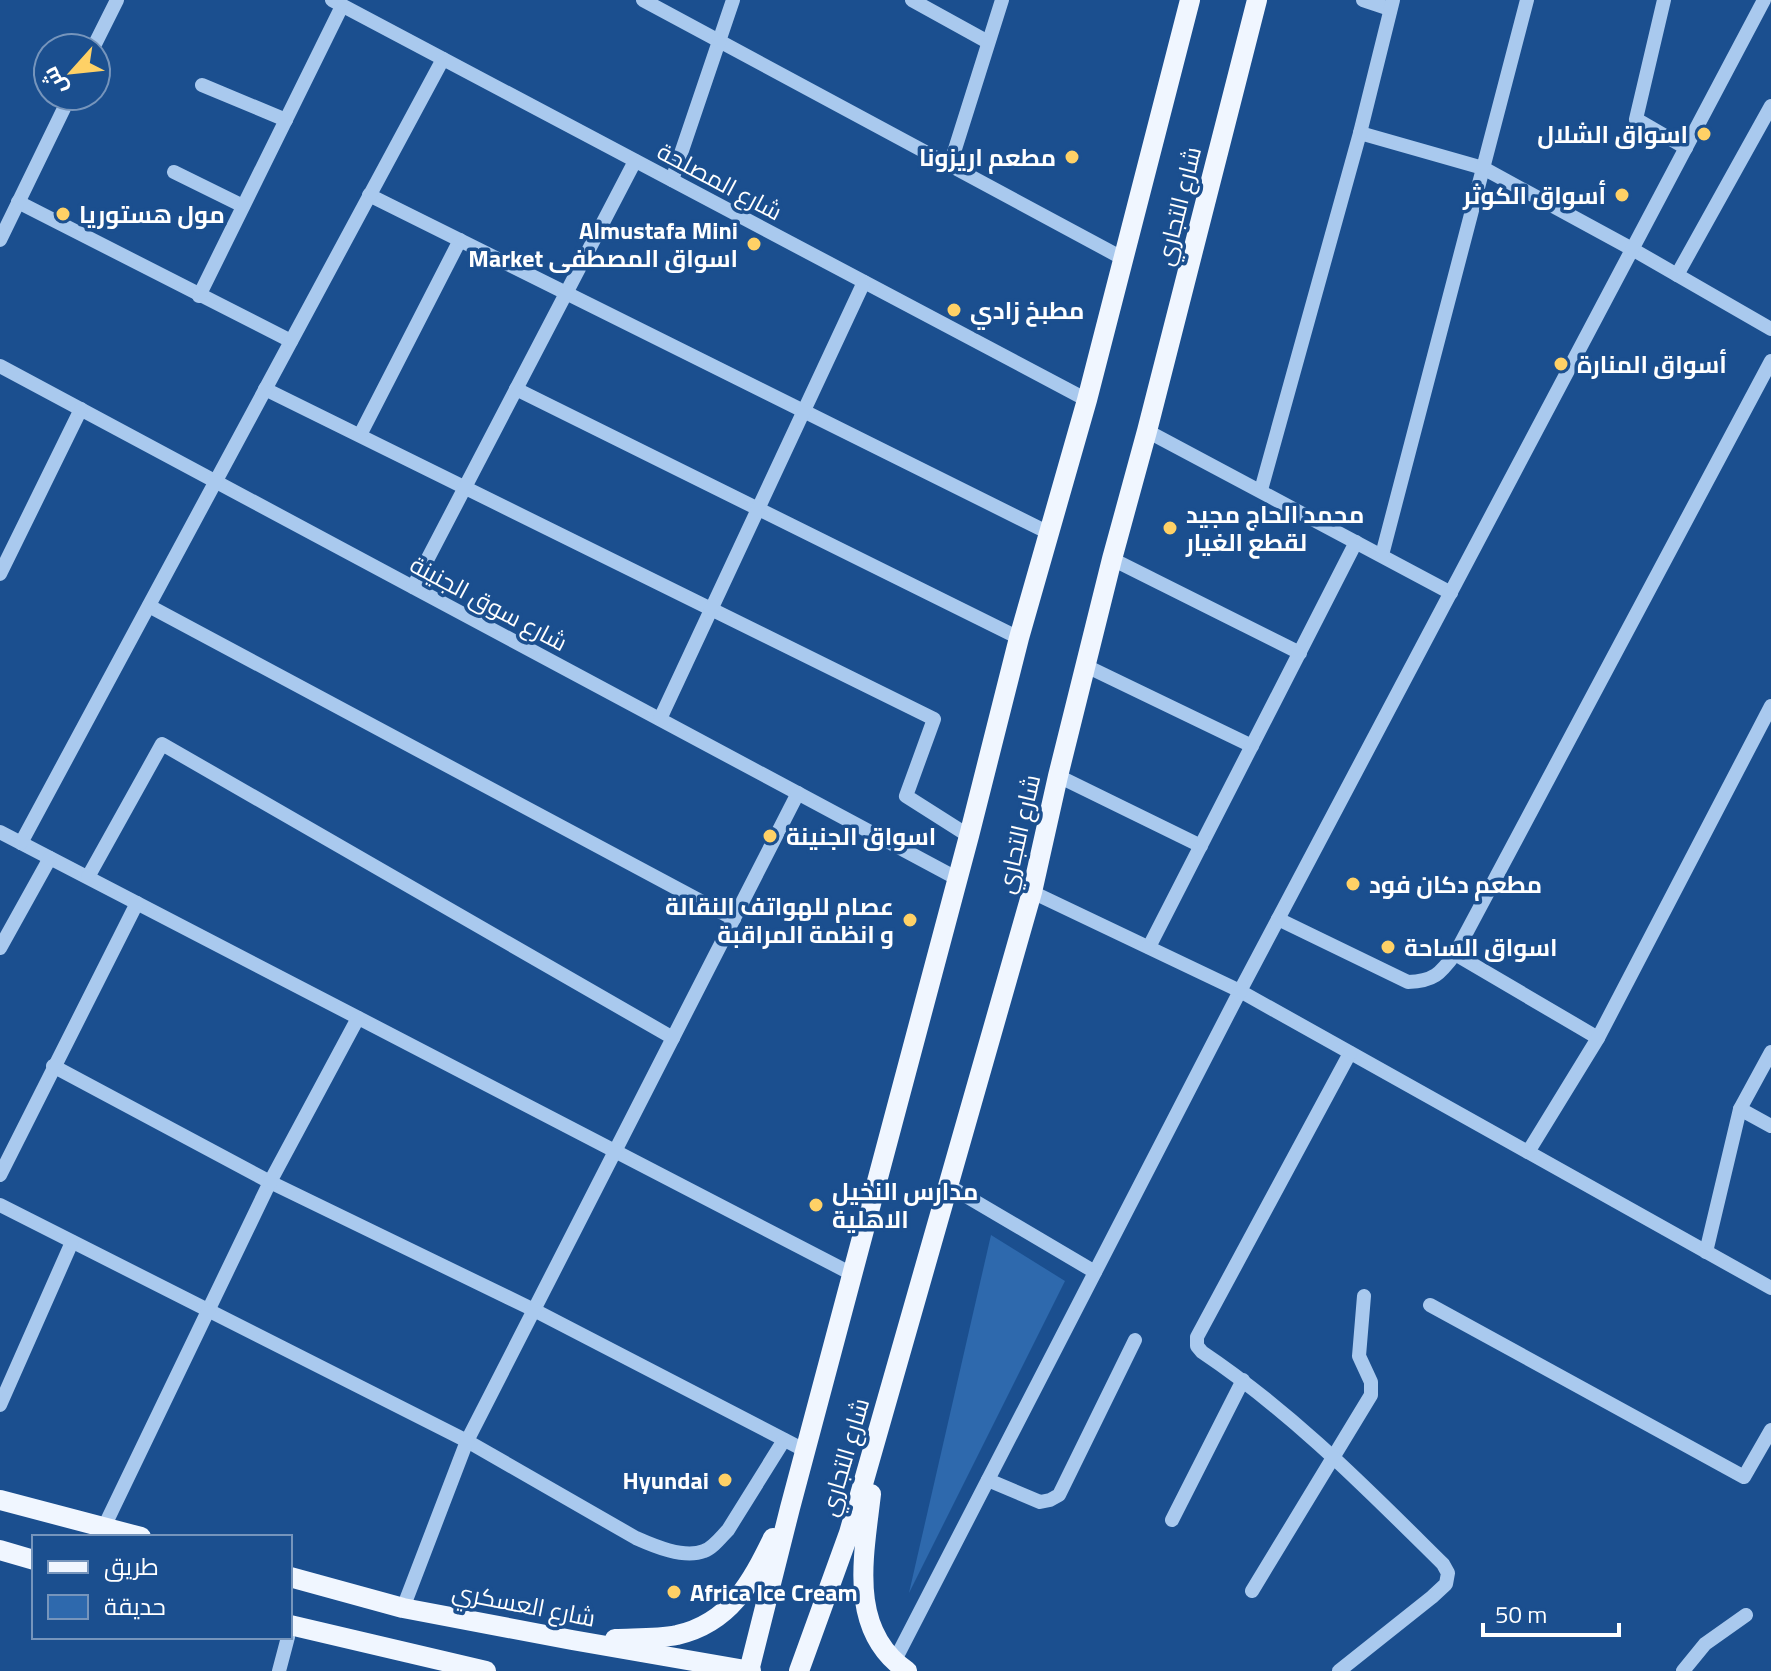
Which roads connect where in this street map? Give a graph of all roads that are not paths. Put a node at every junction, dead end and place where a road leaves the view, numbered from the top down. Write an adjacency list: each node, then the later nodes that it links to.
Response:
1 (117, 0): 14 (street)
2 (643, 0): 15 (street)
3 (733, 0): 15 (street)
4 (912, 0): 16 (street)
5 (1002, 0): 16 (street)
6 (1190, 0): 35 (main road, شارع التجاري)
7 (1257, 0): 49 (main road, شارع التجاري)
8 (1363, 0): 13 (street)
9 (1527, 0): 26 (street)
10 (1664, 0): 23 (street)
11 (1764, 0): 23 (street)
12 (337, 3): 17 (street, شارع المصلحة); 21 (street)
13 (1392, 4): 22 (street)
14 (101, 32)
15 (719, 41): 25 (street); 28 (street)
16 (988, 42): 25 (street)
17 (443, 59): 24 (street, شارع المصلحة); 29 (street)
18 (202, 85): 21 (street)
19 (1771, 106): 36 (street)
20 (62, 112): 30 (street)
21 (286, 120): 31 (street)
22 (1360, 133): 26 (street); 53 (street)
23 (1686, 148): 34 (street)
24 (635, 161): 28 (street, شارع المصلحة); 38 (street)
25 (950, 165): 35 (street)
26 (1483, 168): 34 (street); 57 (street)
27 (174, 172): 31 (street)
28 (672, 180): 37 (street, شارع المصلحة)
29 (369, 195): 33 (street); 41 (street)
30 (18, 202): 32 (street); 39 (street)
31 (243, 206): 39 (street)
32 (0, 240)
33 (460, 240): 38 (street); 50 (street)
34 (1632, 249): 36 (street); 61 (street)
35 (1124, 259): 46 (main road, شارع التجاري)
36 (1677, 275): 40 (street)
37 (864, 282): 46 (street, شارع المصلحة); 48 (street)
38 (566, 293): 45 (street); 48 (street)
39 (199, 296): 41 (street)
40 (1771, 329)
41 (291, 341): 44 (street)
42 (1771, 361): 85 (street)
43 (0, 366): 47 (street, شارع سوق الجنينة)
44 (265, 389): 50 (street); 51 (street)
45 (516, 389): 52 (street); 54 (street)
46 (1087, 400): 55 (main road, شارع التجاري)
47 (81, 409): 51 (street, شارع سوق الجنينة); 59 (street)
48 (805, 412): 54 (street); 55 (street)
49 (1147, 431): 53 (street); 58 (main road, شارع التجاري)
50 (360, 435): 52 (street)
51 (215, 481): 60 (street, شارع سوق الجنينة); 62 (street)
52 (465, 487): 60 (street); 63 (street)
53 (1261, 490): 56 (street)
54 (759, 509): 63 (street); 64 (street)
55 (1049, 533): 64 (main road, شارع التجاري)
56 (1356, 542): 57 (street); 65 (street)
57 (1382, 555): 61 (street)
58 (1112, 559): 65 (street); 66 (main road, شارع التجاري)
59 (0, 574)
60 (413, 587): 68 (street, شارع سوق الجنينة)
61 (1451, 593): 82 (street)
62 (149, 606): 74 (street); 81 (street)
63 (712, 609): 68 (street); 73 (street)
64 (1019, 638): 73 (main road, شارع التجاري)
65 (1300, 653): 69 (street)
66 (1086, 666): 69 (street); 70 (main road, شارع التجاري)
67 (1771, 706): 89 (street)
68 (660, 719): 71 (street, شارع سوق الجنينة)
69 (1252, 746): 75 (street)
70 (1058, 776): 75 (street); 79 (main road, شارع التجاري)
71 (798, 793): 78 (street, شارع سوق الجنينة); 81 (street)
72 (0, 832): 74 (street)
73 (969, 836): 78 (main road, شارع التجاري)
74 (21, 843): 76 (street)
75 (1201, 846): 83 (street)
76 (50, 858): 77 (street); 84 (street)
77 (88, 877): 80 (street); 88 (street)
78 (958, 879): 105 (main road, شارع التجاري)
79 (1032, 892): 83 (street); 100 (main road, شارع التجاري)
80 (137, 903): 87 (street); 92 (street)
81 (734, 919): 88 (street)
82 (1278, 919): 85 (street); 86 (street)
83 (1149, 947): 86 (street)
84 (0, 948)
85 (1455, 954): 89 (street)
86 (1240, 991): 91 (street); 104 (street)
87 (358, 1018): 96 (street); 99 (street)
88 (673, 1038): 96 (street)
89 (1598, 1038): 97 (street)
90 (1771, 1052): 93 (street)
91 (1350, 1053): 97 (street); 112 (street)
92 (53, 1066): 95 (street); 99 (street)
93 (1740, 1109): 94 (street); 103 (street)
94 (1771, 1126)
95 (7, 1145): 98 (street)
96 (615, 1151): 105 (street); 110 (street)
97 (1528, 1152): 103 (street)
98 (0, 1175)
99 (270, 1182): 109 (street); 110 (street)
100 (949, 1186): 104 (street); 115 (main road, شارع التجاري)
101 (0, 1205): 102 (street)
102 (72, 1242): 109 (street); 113 (street)
103 (1706, 1252): 106 (street)
104 (1095, 1272): 120 (street)
105 (852, 1274): 118 (main road, شارع التجاري)
106 (1771, 1288)
107 (1364, 1296): 119 (street)
108 (1430, 1305): 114 (street)
109 (208, 1310): 117 (street); 124 (street)
110 (534, 1310): 116 (street); 117 (street)
111 (1135, 1340): 120 (street)
112 (1243, 1380): 119 (street); 123 (street)
113 (0, 1405)
114 (1771, 1430)
115 (877, 1437): 135 (main road); 139 (main road, شارع التجاري)
116 (784, 1440): 117 (street); 118 (street)
117 (467, 1441): 130 (street)
118 (806, 1451): 122 (main road, شارع التجاري)
119 (1335, 1457): 129 (street); 140 (street)
120 (988, 1480): 135 (street)
121 (0, 1500): 124 (main road)
122 (791, 1503): 134 (main road); 138 (main road, شارع التجاري)
123 (1172, 1520)
124 (104, 1527): 125 (main road)
125 (134, 1535)
126 (0, 1550): 127 (main road)
127 (32, 1559)
128 (292, 1578): 130 (main road, شارع العسكري)
129 (1252, 1591)
130 (403, 1608): 134 (main road, شارع العسكري)
131 (1746, 1615): 141 (street)
132 (292, 1626): 137 (main road)
133 (287, 1639): 136 (street)
134 (572, 1640): 138 (main road, شارع العسكري)
135 (900, 1666)
136 (279, 1671)
137 (486, 1671)
138 (750, 1671)
139 (799, 1671)
140 (1339, 1671)
141 (1683, 1671)

